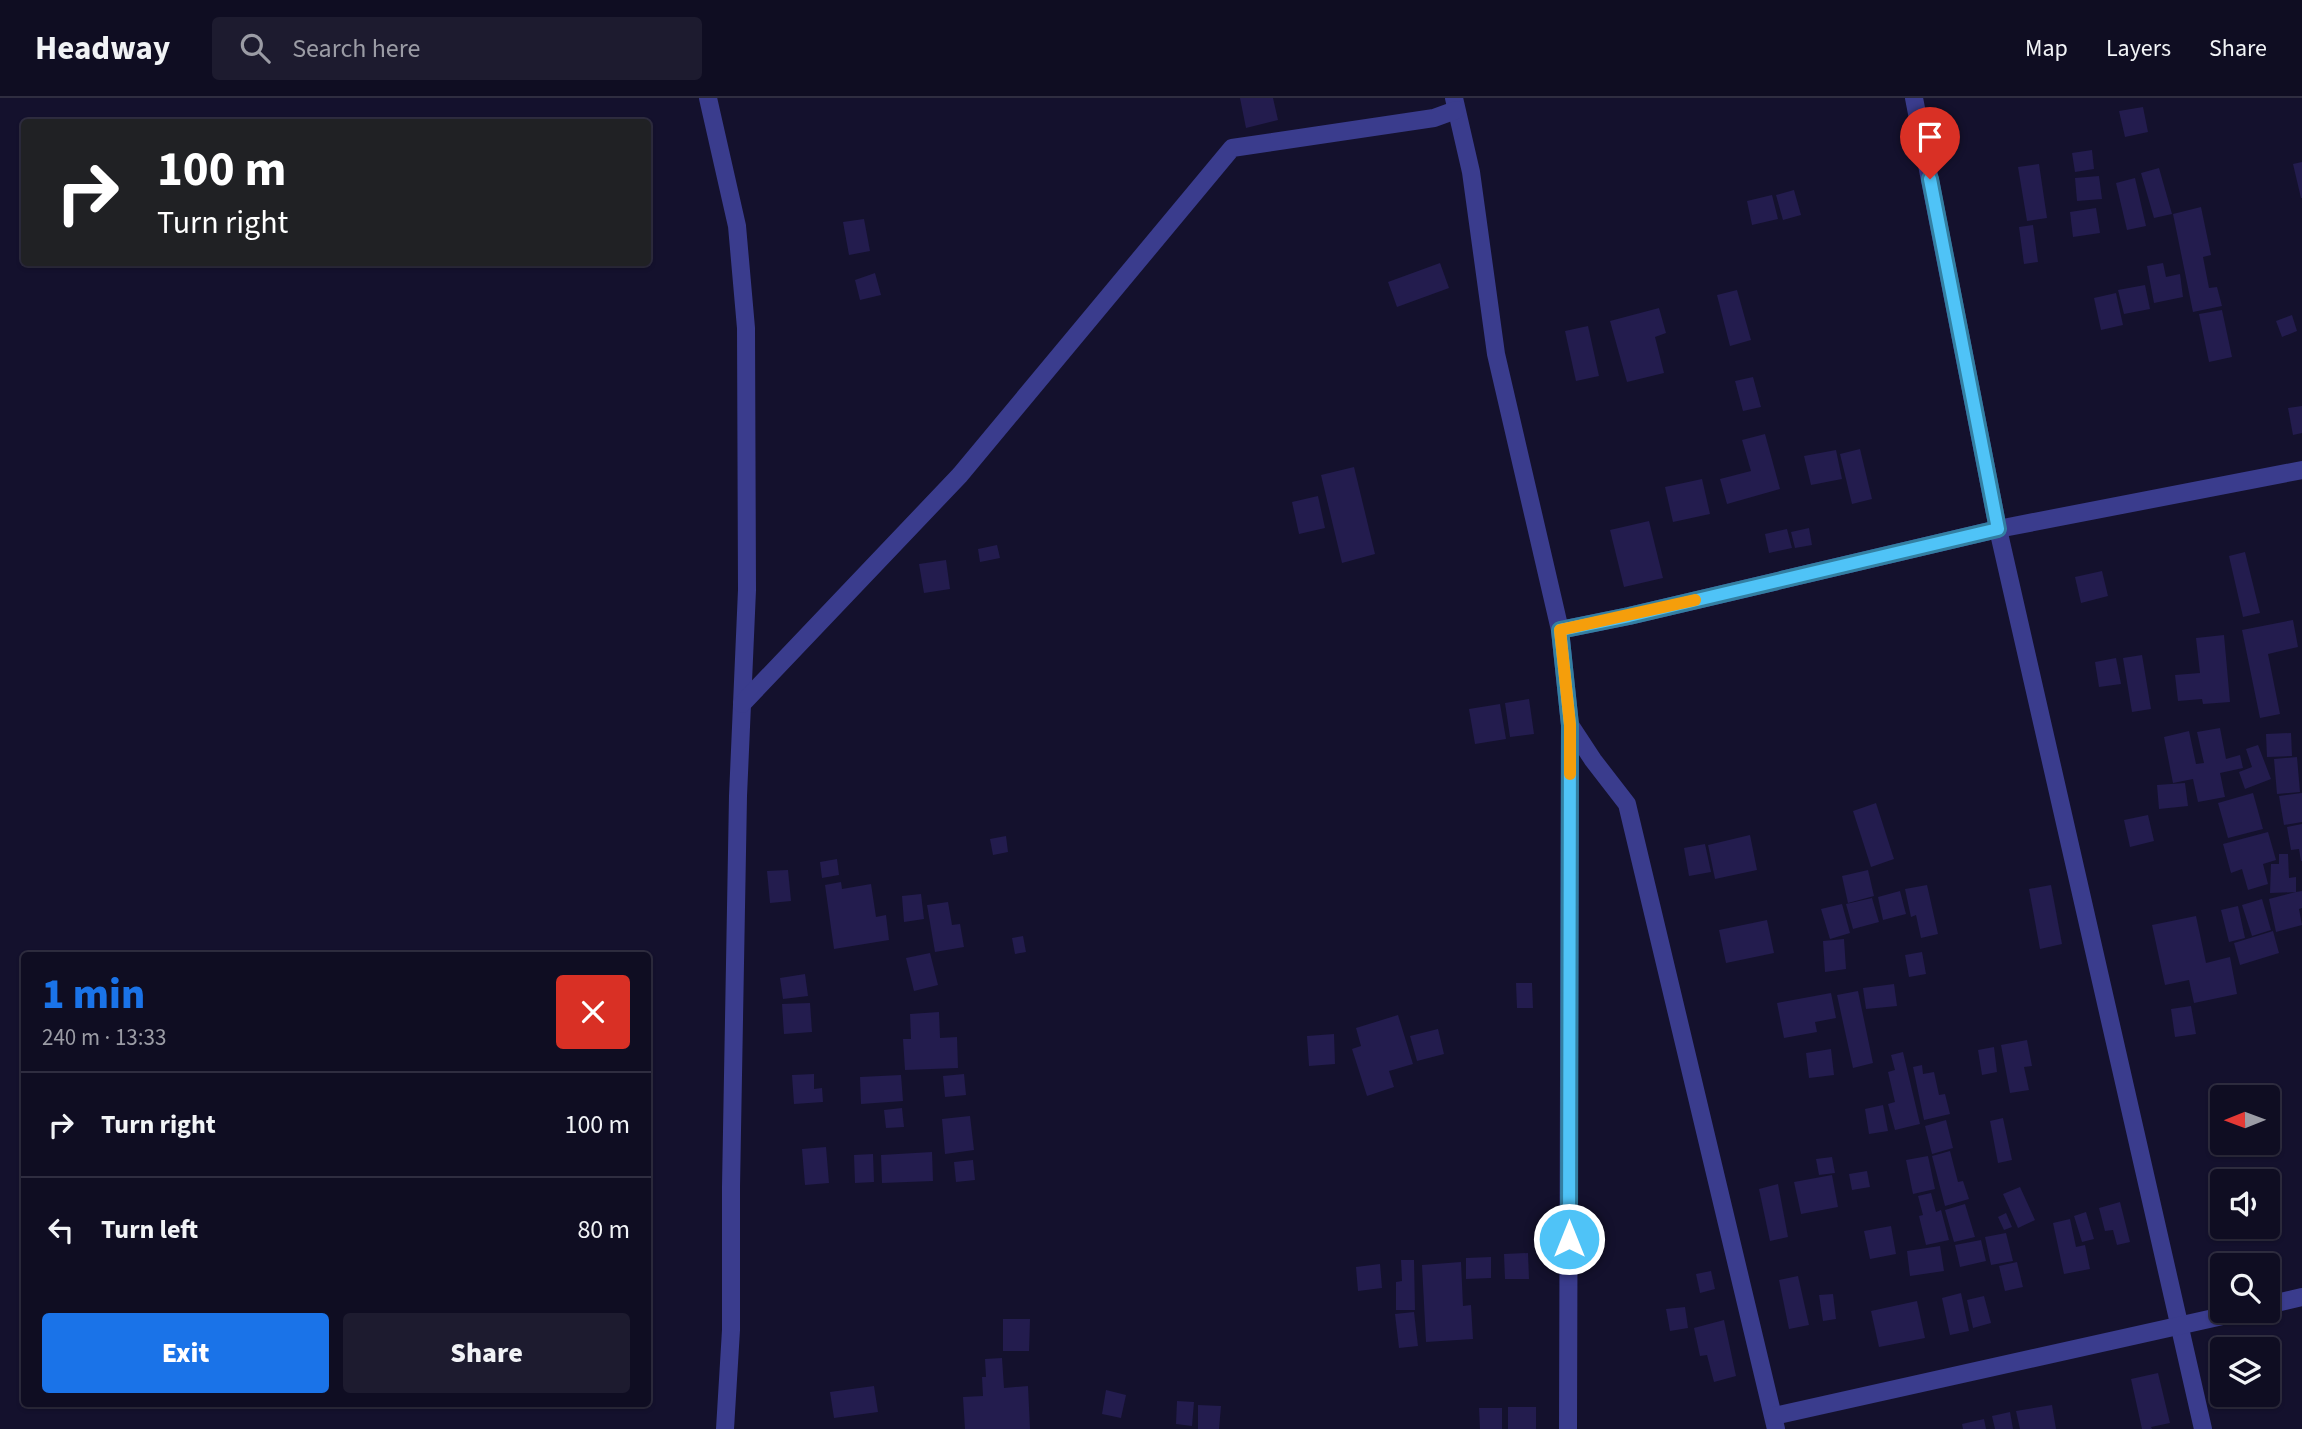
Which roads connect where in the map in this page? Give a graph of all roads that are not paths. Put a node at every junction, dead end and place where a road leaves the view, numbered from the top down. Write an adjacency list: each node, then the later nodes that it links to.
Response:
1 (708, 98): 7 (street)
2 (1914, 98): 5 (street)
3 (1455, 104): 6 (street); 7 (street)
4 (2302, 470): 5 (street)
5 (1998, 529): 6 (street); 12 (street)
6 (1560, 630): 8 (street)
7 (742, 704): 14 (street)
8 (1570, 725): 13 (street); 15 (street)
9 (2302, 1297): 10 (street)
10 (2280, 1302)
11 (2210, 1319): 12 (street)
12 (2180, 1326): 13 (street); 16 (street)
13 (1775, 1422)
14 (725, 1429)
15 (1568, 1429)
16 (2203, 1429)

